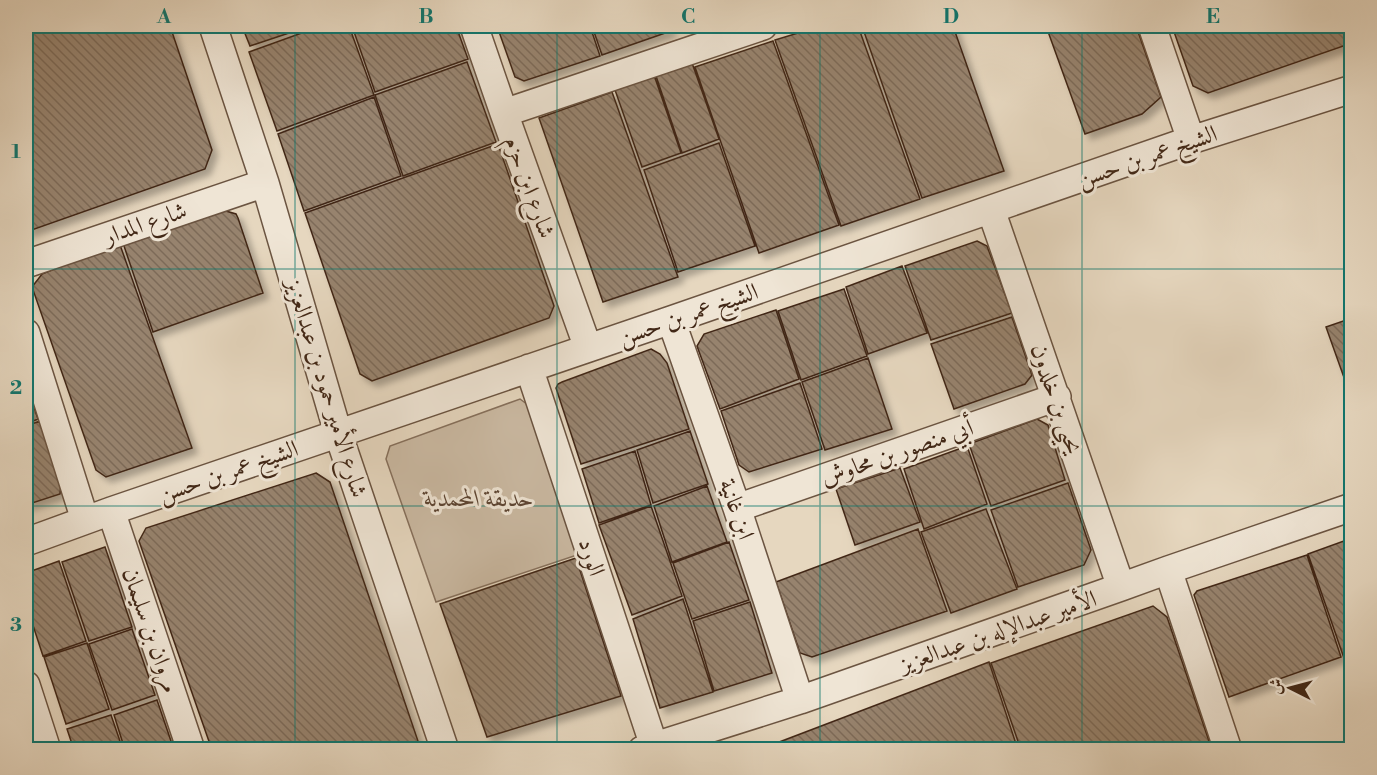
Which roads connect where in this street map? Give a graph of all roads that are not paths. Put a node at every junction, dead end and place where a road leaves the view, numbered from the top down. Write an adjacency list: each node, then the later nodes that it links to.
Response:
1 (213, 26): 8 (street, شارع الأمير حمود بن عبدالعزيز)
2 (474, 26): 6 (street, شارع ابن حزم)
3 (763, 26): 6 (street)
4 (1152, 26): 7 (street)
5 (1352, 89): 7 (street, الشيخ عمر بن حسن)
6 (504, 113): 13 (street, شارع ابن حزم)
7 (1191, 140): 9 (street, الشيخ عمر بن حسن)
8 (264, 183): 10 (street, شارع المدار); 16 (street, شارع الأمير حمود بن عبدالعزيز)
9 (991, 210): 11 (street, الشيخ عمر بن حسن); 15 (street, يحيى بن خلدون)
10 (26, 264)
11 (671, 320): 13 (street, الشيخ عمر بن حسن); 18 (street, ابن غانية)
12 (26, 333): 20 (street)
13 (588, 348): 14 (street, الشيخ عمر بن حسن)
14 (529, 368): 16 (street, الشيخ عمر بن حسن); 28 (street, الورد)
15 (1057, 397): 18 (street, أبي منصور بن محاوش); 23 (street, يحيى بن خلدون)
16 (338, 433): 19 (street, الشيخ عمر بن حسن); 30 (street, شارع الأمير حمود بن عبدالعزيز)
17 (1352, 507): 22 (street, الأمير عبدالإله بن عبدالعزيز)
18 (737, 508): 25 (street, ابن غانية)
19 (111, 511): 20 (street, الشيخ عمر بن حسن); 29 (street, مروان بن سليمان)
20 (85, 520): 21 (street, الشيخ عمر بن حسن)
21 (26, 542)
22 (1168, 570): 23 (street, الأمير عبدالإله بن عبدالعزيز); 31 (street)
23 (1121, 588): 25 (street, الأمير عبدالإله بن عبدالعزيز)
24 (26, 686): 27 (street)
25 (800, 700): 26 (street, الأمير عبدالإله بن عبدالعزيز)
26 (715, 739): 28 (street, الأمير عبدالإله بن عبدالعزيز)
27 (39, 746)
28 (648, 748)
29 (191, 750)
30 (445, 750)
31 (1228, 750)

